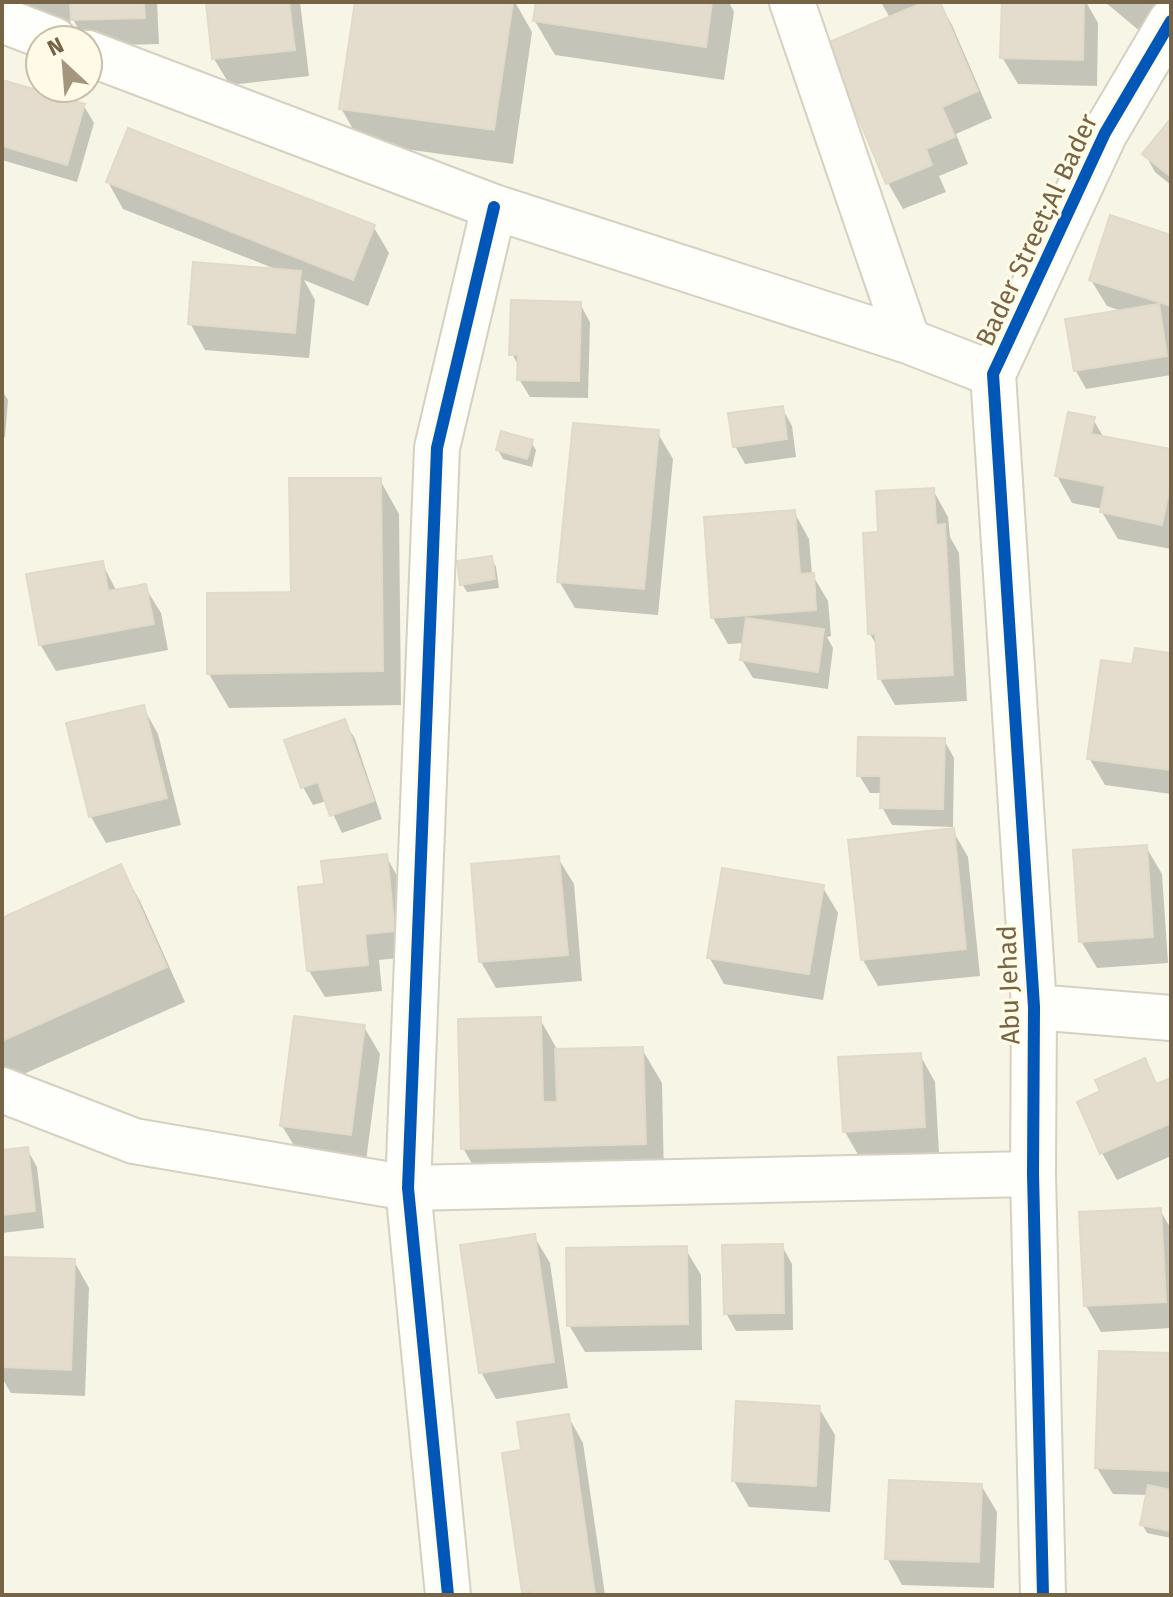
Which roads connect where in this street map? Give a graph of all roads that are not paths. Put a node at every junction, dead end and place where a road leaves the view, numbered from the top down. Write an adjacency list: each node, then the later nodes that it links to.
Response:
1 (792, 2): 7 (street)
2 (2, 20): 4 (street)
3 (1171, 21): 8 (street, Bader Street;Al Bader)
4 (24, 28)
5 (104, 59): 6 (street)
6 (494, 207): 7 (street); 13 (street)
7 (908, 341): 8 (street)
8 (993, 374): 9 (street, Abu Jehad)
9 (1034, 1007): 10 (street); 12 (street, Abu Jehad)
10 (1171, 1018)
11 (2, 1090): 13 (street)
12 (1033, 1174): 13 (street); 15 (street, Abu Jehad)
13 (408, 1188): 14 (street)
14 (448, 1595)
15 (1043, 1595)

